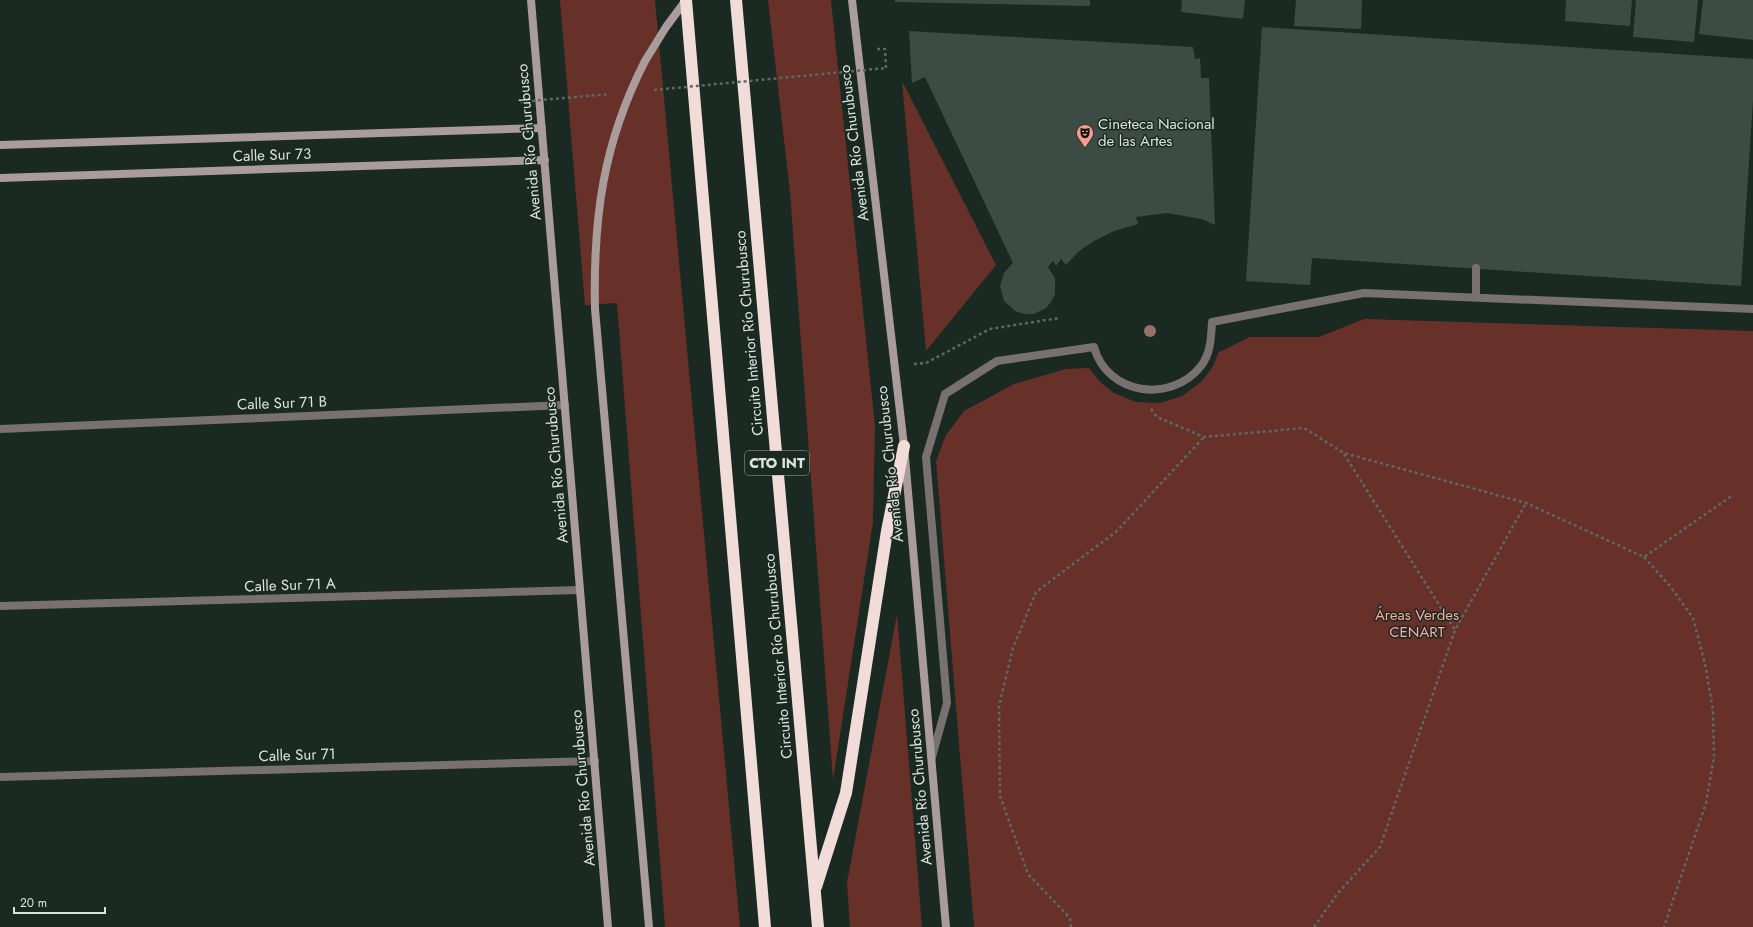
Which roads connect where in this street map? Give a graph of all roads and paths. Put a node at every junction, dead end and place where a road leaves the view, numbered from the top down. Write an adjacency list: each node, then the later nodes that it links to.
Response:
1 (531, 0): 9 (main road, Avenida Río Churubusco)
2 (686, 0): 35 (main road, bridge); 36 (highway, CTO INT)
3 (736, 0): 33 (highway, Circuito Interior Río Churubusco / CTO INT)
4 (852, 0): 22 (main road, Avenida Río Churubusco)
5 (885, 49): 6 (path, bridge)
6 (652, 90)
7 (614, 93): 8 (path, bridge)
8 (520, 102)
9 (542, 128): 10 (main road, Calle Sur 73); 11 (main road, Avenida Río Churubusco)
10 (0, 145)
11 (545, 160): 12 (main road, Calle Sur 73); 19 (main road, Avenida Río Churubusco)
12 (0, 178)
13 (1476, 268): 14 (street)
14 (1476, 297): 15 (street); 18 (street)
15 (1753, 309)
16 (1059, 318): 17 (path)
17 (909, 364)
18 (1134, 388): 21 (path); 30 (street)
19 (565, 405): 20 (street, Calle Sur 71 B); 27 (main road, Avenida Río Churubusco)
20 (0, 429)
21 (1204, 437): 23 (path); 39 (path)
22 (904, 446): 30 (main road, Avenida Río Churubusco); 33 (highway)
23 (1344, 453): 25 (path); 29 (path)
24 (1733, 495): 26 (path)
25 (1526, 504): 26 (path); 29 (path)
26 (1644, 557): 41 (path)
27 (580, 590): 28 (street, Calle Sur 71 A); 31 (main road, Avenida Río Churubusco)
28 (0, 606)
29 (1456, 630): 40 (path)
30 (932, 757): 38 (main road, Avenida Río Churubusco)
31 (595, 761): 32 (street, Calle Sur 71); 34 (main road, Avenida Río Churubusco)
32 (0, 777)
33 (815, 892): 37 (highway, Circuito Interior Río Churubusco / CTO INT)
34 (608, 927)
35 (649, 927)
36 (765, 927)
37 (818, 927)
38 (946, 927)
39 (1071, 927)
40 (1314, 927)
41 (1664, 927)

